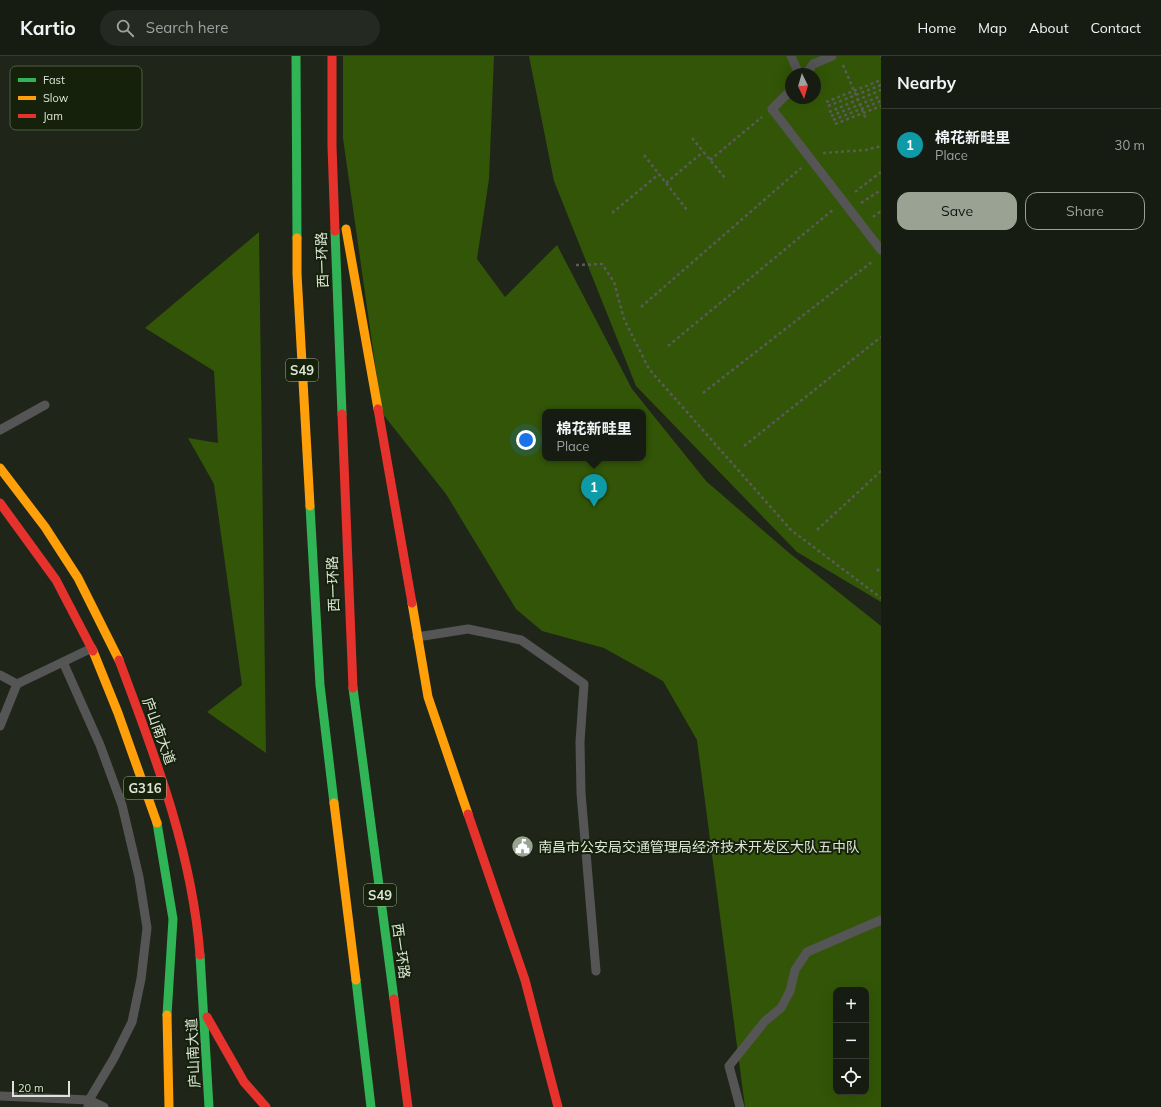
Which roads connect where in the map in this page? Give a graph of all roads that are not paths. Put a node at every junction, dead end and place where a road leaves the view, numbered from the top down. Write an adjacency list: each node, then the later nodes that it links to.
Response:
1 (296, 56): 29 (highway, 西一环路 / S49)
2 (332, 56): 8 (highway, 西一环路 / S49)
3 (791, 56): 5 (lane)
4 (832, 56): 6 (lane)
5 (796, 68)
6 (810, 68)
7 (785, 96): 9 (lane)
8 (332, 146): 14 (highway); 30 (highway, 西一环路 / S49)
9 (881, 250)
10 (45, 405): 11 (lane)
11 (0, 430)
12 (0, 468): 22 (highway, 庐山南大道 / G316)
13 (0, 503): 15 (highway, 庐山南大道 / G316)
14 (417, 636): 21 (lane); 31 (highway)
15 (92, 648): 16 (lane); 26 (highway, 庐山南大道 / G316)
16 (62, 662): 18 (lane); 24 (lane)
17 (0, 675): 18 (lane)
18 (17, 684): 19 (lane)
19 (0, 726)
20 (881, 920): 32 (lane)
21 (596, 971)
22 (205, 1013): 27 (highway, 庐山南大道 / G316); 28 (highway)
23 (0, 1096): 24 (lane)
24 (89, 1103): 25 (lane)
25 (104, 1107)
26 (169, 1107)
27 (209, 1107)
28 (266, 1107)
29 (370, 1107)
30 (408, 1107)
31 (558, 1107)
32 (740, 1107)

